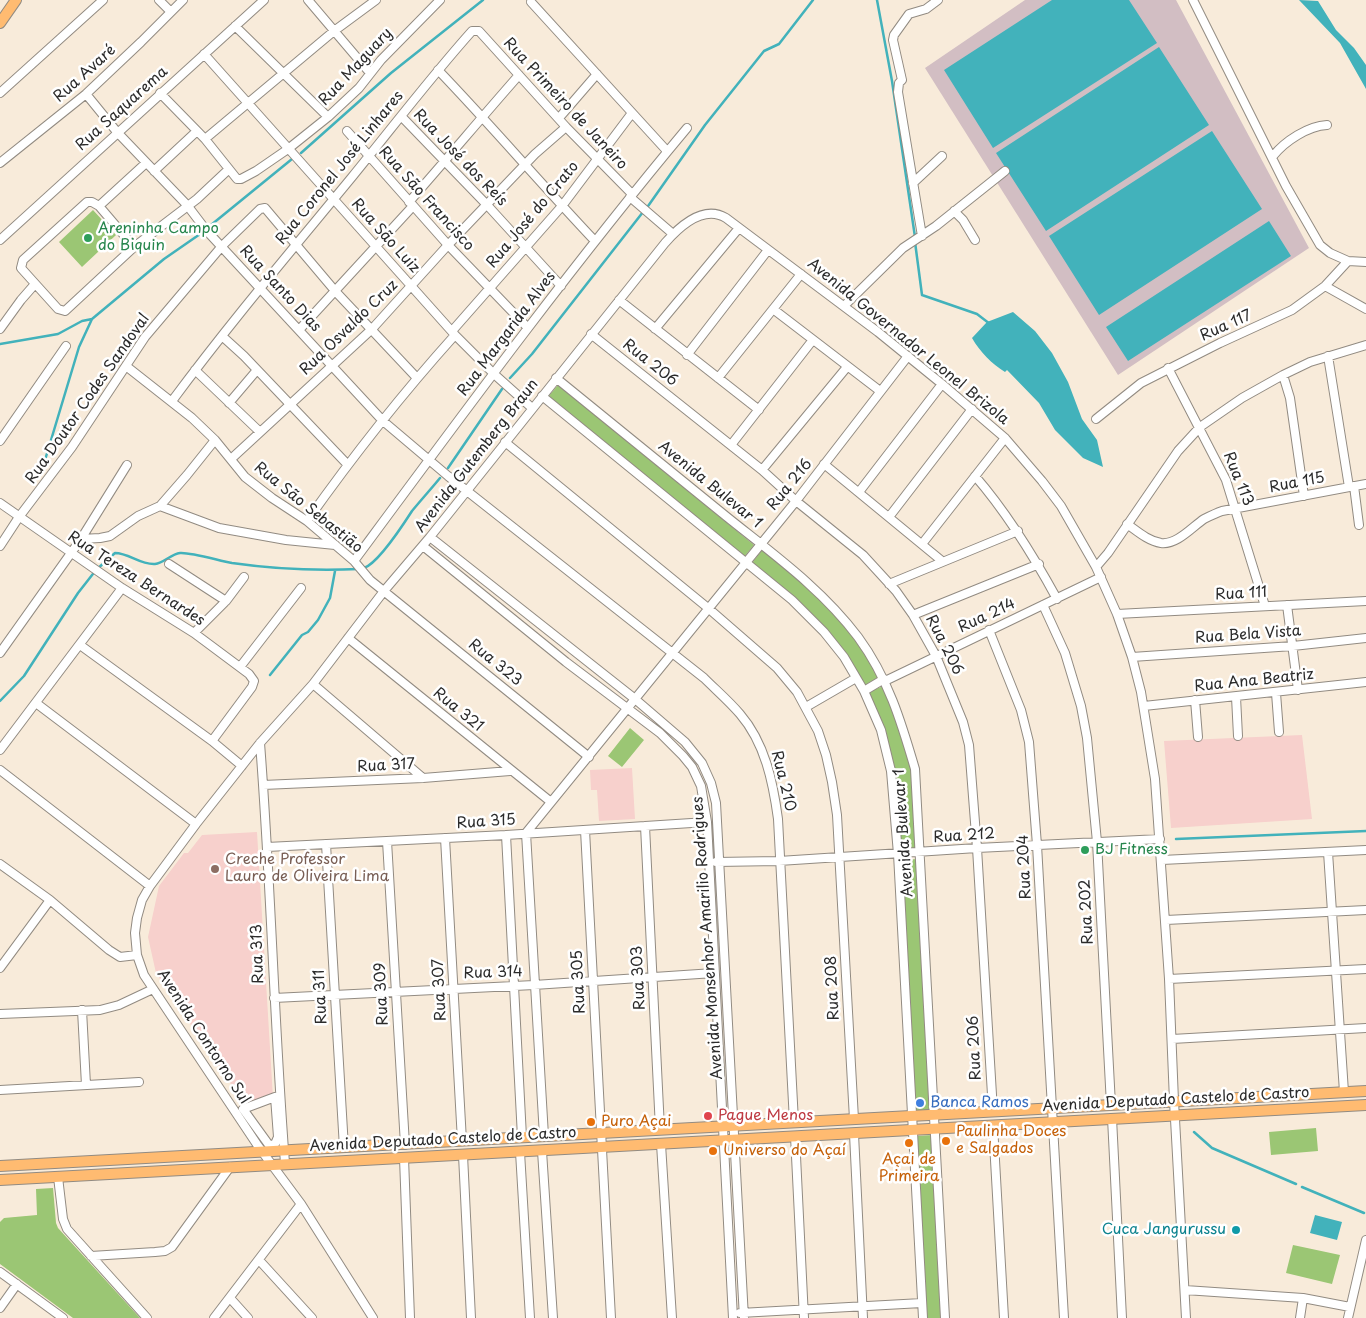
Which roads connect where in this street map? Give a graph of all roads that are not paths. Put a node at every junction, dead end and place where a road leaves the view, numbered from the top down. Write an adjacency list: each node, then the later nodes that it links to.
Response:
1 (16, 0): 13 (main road)
2 (103, 0): 23 (street)
3 (159, 0): 12 (street)
4 (183, 0): 12 (street, Rua Avaré)
5 (264, 0): 14 (street, Rua Saquarema)
6 (308, 0): 15 (street)
7 (376, 0): 15 (street)
8 (440, 0): 19 (street, Rua Maguary)
9 (938, 0): 52 (street)
10 (1193, 0): 42 (street)
11 (531, 2): 21 (street)
12 (171, 12): 25 (street, Rua Avaré)
13 (0, 23)
14 (235, 26): 17 (street, Rua Saquarema); 20 (street)
15 (334, 31): 19 (street); 20 (street)
16 (479, 31): 18 (street, Rua Coronel José Linhares); 22 (street, Rua Primeiro de Janeiro)
17 (204, 54): 24 (street, Rua Saquarema); 26 (street, Rua São Luiz)
18 (438, 70): 28 (street, Rua Coronel José Linhares); 29 (street)
19 (370, 73): 30 (street, Rua Maguary)
20 (283, 74): 26 (street); 30 (street)
21 (597, 74): 27 (street); 31 (street)
22 (519, 76): 29 (street); 31 (street, Rua Primeiro de Janeiro)
23 (0, 93)
24 (160, 93): 36 (street, Rua Saquarema); 37 (street)
25 (86, 94): 36 (street, Rua Santo Dias); 46 (street, Rua Avaré)
26 (248, 104): 38 (street); 39 (street, Rua São Luiz)
27 (632, 113): 40 (street); 44 (street, Rua José do Crato)
28 (401, 116): 43 (street, Rua Coronel José Linhares); 45 (street, Rua José dos Reís)
29 (482, 116): 45 (street); 48 (street)
30 (328, 117): 39 (street, Rua Maguary)
31 (558, 118): 33 (street, Rua Primeiro de Janeiro)
32 (1327, 125): 42 (street)
33 (566, 127): 44 (street, Rua Primeiro de Janeiro); 48 (street, Rua Osvaldo Cruz)
34 (686, 128): 40 (street, Rua Margarida Alves)
35 (347, 131): 43 (street, Rua São Francisco)
36 (117, 132): 47 (street, Rua Santo Dias); 65 (street, Rua Saquarema)
37 (197, 132): 38 (street); 50 (street)
38 (205, 140): 49 (street)
39 (288, 149): 49 (street, Rua Maguary); 54 (street, Rua São Luiz)
40 (667, 151): 53 (street, Rua Margarida Alves)
41 (942, 156): 52 (street)
42 (1273, 156): 75 (street)
43 (369, 157): 54 (street, Rua Coronel José Linhares); 55 (street, Rua São Francisco)
44 (597, 160): 53 (street, Rua Primeiro de Janeiro); 59 (street, Rua José do Crato)
45 (445, 162): 55 (street); 58 (street, Rua José dos Reís)
46 (0, 163)
47 (146, 163): 50 (street, Rua Santo Dias); 57 (street)
48 (526, 164): 58 (street, Rua Osvaldo Cruz); 59 (street)
49 (229, 168): 56 (street)
50 (154, 171): 56 (street, Rua Santo Dias)
51 (1005, 171): 60 (street)
52 (913, 183): 64 (street)
53 (631, 196): 63 (street, Rua Primeiro de Janeiro); 66 (street, Rua Margarida Alves)
54 (334, 199): 68 (street, Rua Coronel José Linhares); 71 (street, Rua São Luiz)
55 (411, 204): 69 (street, Rua São Francisco); 71 (street)
56 (187, 205): 70 (street, Rua Santo Dias); 72 (street)
57 (99, 206): 72 (street); 78 (street)
58 (488, 206): 69 (street, Rua Osvaldo Cruz); 73 (street, Rua José dos Reís)
59 (562, 206): 66 (street); 73 (street, Rua José do Crato)
60 (954, 211): 64 (street); 67 (street)
61 (729, 220): 62 (street, Avenida Governador Leonel Brizola); 63 (street, Avenida Gutemberg Braun)
62 (739, 228): 74 (street, Avenida Governador Leonel Brizola); 92 (street)
63 (673, 234): 85 (street, Avenida Gutemberg Braun)
64 (922, 236): 86 (street)
65 (0, 240)
66 (595, 240): 80 (street, Rua Margarida Alves)
67 (975, 240)
68 (295, 244): 70 (street, Rua Doutor Codes Sandoval); 82 (street, Rua Coronel José Linhares); 84 (street)
69 (448, 245): 79 (street, Rua Osvaldo Cruz); 83 (street, Rua São Francisco)
70 (222, 246): 82 (street, Rua Santo Dias); 103 (street, Rua Doutor Codes Sandoval)
71 (376, 246): 79 (street, Rua São Luiz); 84 (street)
72 (134, 247): 78 (street)
73 (525, 247): 80 (street, Rua José dos Reís); 83 (street, Rua José do Crato)
74 (768, 250): 77 (street, Avenida Governador Leonel Brizola); 100 (street)
75 (1348, 261): 76 (street); 81 (street, Rua 117)
76 (1366, 262)
77 (801, 274): 86 (street, Avenida Governador Leonel Brizola); 88 (street)
78 (35, 284): 90 (street)
79 (412, 286): 91 (street, Rua Osvaldo Cruz); 94 (street, Rua São Luiz)
80 (561, 286): 89 (street, Rua Margarida Alves)
81 (1325, 286): 87 (street); 106 (street, Rua 117)
82 (259, 288): 93 (street, Rua Santo Dias); 96 (street, Rua Coronel José Linhares)
83 (489, 289): 89 (street, Rua São Francisco); 94 (street, Rua José do Crato)
84 (336, 292): 91 (street); 93 (street)
85 (619, 300): 92 (street); 95 (street, Avenida Gutemberg Braun)
86 (844, 306): 101 (street, Avenida Governador Leonel Brizola)
87 (1366, 308)
88 (772, 309): 97 (street); 113 (street)
89 (528, 328): 109 (street, Rua Margarida Alves)
90 (0, 329)
91 (372, 329): 104 (street, Rua Osvaldo Cruz); 111 (street)
92 (654, 329): 100 (street)
93 (299, 330): 104 (street, Rua Santo Dias)
94 (454, 333): 109 (street, Rua São Luiz); 111 (street, Rua José do Crato)
95 (591, 334): 112 (street, Avenida Gutemberg Braun); 131 (street, Rua 206)
96 (222, 336): 107 (street, Rua Coronel José Linhares); 108 (street)
97 (812, 341): 105 (street); 122 (street)
98 (1366, 345): 102 (street)
99 (66, 346): 129 (street)
100 (688, 354): 113 (street)
101 (908, 356): 114 (street, Avenida Governador Leonel Brizola); 115 (street, Rua 216)
102 (1328, 356): 110 (street); 140 (street)
103 (126, 366): 117 (street, Rua São Sebastião); 148 (street, Rua Doutor Codes Sandoval)
104 (333, 366): 119 (street, Rua Osvaldo Cruz); 124 (street, Rua Santo Dias)
105 (847, 366): 115 (street); 137 (street)
106 (1168, 368): 123 (street, Rua 117); 125 (street, Rua 113)
107 (195, 370): 117 (street, Rua Coronel José Linhares); 118 (street)
108 (258, 370): 118 (street); 119 (street)
109 (494, 374): 120 (street, Rua São Luiz); 133 (street, Rua Margarida Alves)
110 (1283, 375): 125 (street); 143 (street)
111 (417, 378): 124 (street, Rua José do Crato)
112 (556, 378): 116 (street, Avenida Gutemberg Braun); 156 (street, Avenida Bulevar 1)
113 (718, 378): 122 (street)
114 (942, 384): 121 (street, Avenida Governador Leonel Brizola); 142 (street)
115 (880, 391): 135 (street, Rua 216)
116 (542, 396): 120 (street, Avenida Gutemberg Braun); 164 (street, Avenida Bulevar 1)
117 (172, 401): 128 (street, Rua São Sebastião)
118 (229, 403): 126 (street)
119 (289, 404): 126 (street, Rua Osvaldo Cruz); 134 (street)
120 (532, 408): 130 (street, Avenida Gutemberg Braun)
121 (972, 409): 127 (street, Avenida Governador Leonel Brizola); 149 (street)
122 (759, 410): 131 (street)
123 (1096, 419)
124 (383, 421): 133 (street, Rua Santo Dias); 134 (street, Rua José do Crato)
125 (1200, 428): 147 (street, Rua 113); 151 (street)
126 (260, 432): 132 (street, Rua Osvaldo Cruz)
127 (1005, 438): 138 (street); 167 (street, Avenida Governador Leonel Brizola)
128 (215, 440): 132 (street, Rua São Sebastião); 146 (street)
129 (0, 441)
130 (505, 442): 141 (street, Avenida Gutemberg Braun); 180 (street)
131 (731, 444): 137 (street, Rua 206)
132 (231, 459): 150 (street, Rua São Sebastião)
133 (430, 461): 141 (street, Rua Santo Dias); 162 (street, Rua Margarida Alves)
134 (347, 464): 150 (street, Rua José do Crato)
135 (824, 464): 142 (street); 144 (street, Rua 216)
136 (127, 465): 155 (street)
137 (762, 470): 144 (street, Rua 206)
138 (975, 476): 153 (street); 157 (street)
139 (1366, 484): 140 (street, Rua 115)
140 (1352, 487): 143 (street, Rua 115); 152 (street)
141 (467, 490): 154 (street, Avenida Gutemberg Braun); 189 (street, Rua 210)
142 (859, 492): 149 (street)
143 (1304, 496): 147 (street, Rua 115)
144 (796, 500): 156 (street, Rua 216); 170 (street, Rua 206)
145 (0, 503): 148 (street, Rua Tereza Bernardes)
146 (160, 506): 155 (street); 158 (street)
147 (1235, 508): 151 (street, Rua 115); 179 (street, Rua 113)
148 (19, 517): 159 (street, Rua Doutor Codes Sandoval); 161 (street, Rua Tereza Bernardes)
149 (890, 517): 157 (street)
150 (307, 521): 158 (street, Rua São Sebastião)
151 (1127, 524): 167 (street)
152 (1359, 525)
153 (1018, 531): 163 (street); 166 (street)
154 (430, 537): 160 (street, Avenida Gutemberg Braun); 202 (street, Avenida Monsenhor Amarilio Rodrigues)
155 (81, 539): 161 (street)
156 (760, 544): 164 (street, Rua 216); 195 (street, Avenida Bulevar 1)
157 (922, 544): 163 (street)
158 (335, 545): 162 (street, Rua São Sebastião)
159 (0, 546)
160 (422, 546): 173 (street, Avenida Gutemberg Braun); 207 (street, Avenida Monsenhor Amarilio Rodrigues)
161 (71, 554): 171 (street, Rua Tereza Bernardes); 190 (street)
162 (354, 561): 173 (street, Rua São Sebastião)
163 (942, 561): 170 (street)
164 (746, 562): 180 (street, Rua 216); 194 (street, Avenida Bulevar 1)
165 (169, 564): 175 (street)
166 (1039, 564): 174 (street); 182 (street)
167 (1096, 567): 169 (street, Avenida Governador Leonel Brizola)
168 (244, 577): 175 (street)
169 (1101, 577): 174 (street, Rua 214); 181 (street, Avenida Governador Leonel Brizola)
170 (889, 584): 182 (street, Rua 206)
171 (122, 588): 184 (street, Rua Tereza Bernardes); 187 (street)
172 (300, 588): 193 (street)
173 (384, 591): 185 (street, Avenida Gutemberg Braun); 214 (street, Rua 323)
174 (1057, 599): 177 (street, Rua 214)
175 (226, 601): 184 (street)
176 (1366, 602): 178 (street, Rua 111)
177 (1043, 605): 183 (street, Rua 214); 230 (street, Rua 202)
178 (1287, 605): 179 (street, Rua 111); 188 (street)
179 (1265, 606): 181 (street, Rua 111)
180 (708, 608): 189 (street, Rua 216); 206 (street)
181 (1117, 614): 192 (street, Avenida Governador Leonel Brizola)
182 (913, 615): 191 (street, Rua 206)
183 (990, 630): 191 (street, Rua 214); 232 (street, Rua 204)
184 (194, 633): 193 (street, Rua Tereza Bernardes)
185 (348, 638): 197 (street, Avenida Gutemberg Braun); 217 (street, Rua 321)
186 (1366, 638): 188 (street, Rua Bela Vista)
187 (80, 645): 204 (street); 211 (street)
188 (1293, 646): 192 (street, Rua Bela Vista); 199 (street)
189 (672, 651): 202 (street, Rua 216); 241 (street, Rua 210)
190 (0, 653)
191 (936, 656): 195 (street, Rua 214); 234 (street, Rua 206)
192 (1132, 656): 205 (street, Avenida Governador Leonel Brizola)
193 (240, 667): 211 (street, Rua Tereza Bernardes)
194 (856, 678): 198 (street, Avenida Bulevar 1); 206 (street)
195 (885, 680): 198 (street, Rua 214); 236 (street, Avenida Bulevar 1)
196 (1366, 682): 199 (street, Rua Ana Beatriz)
197 (313, 684): 212 (street, Avenida Gutemberg Braun); 218 (street)
198 (864, 690): 238 (street, Avenida Bulevar 1)
199 (1298, 690): 200 (street, Rua Ana Beatriz)
200 (1276, 692): 201 (street, Rua Ana Beatriz); 208 (street)
201 (1236, 697): 203 (street, Rua Ana Beatriz); 209 (street)
202 (635, 700): 207 (street, Rua 216); 242 (street, Avenida Monsenhor Amarilio Rodrigues)
203 (1196, 700): 205 (street, Rua Ana Beatriz); 210 (street)
204 (36, 703): 213 (street); 222 (street)
205 (1144, 706): 228 (street, Avenida Governador Leonel Brizola)
206 (806, 707): 239 (street)
207 (627, 708): 214 (street, Rua 216); 221 (street, Avenida Monsenhor Amarilio Rodrigues)
208 (1279, 732)
209 (1238, 736)
210 (1198, 737)
211 (212, 741): 215 (street)
212 (260, 743): 215 (street, Avenida Contorno Sul); 219 (street, Rua 313)
213 (0, 750)
214 (589, 757): 220 (street, Rua 216)
215 (242, 766): 222 (street, Avenida Contorno Sul)
216 (0, 770): 245 (street)
217 (510, 771): 218 (street, Rua 317); 220 (street, Rua 321)
218 (423, 778): 219 (street, Rua 317)
219 (263, 786): 233 (street, Rua 313)
220 (551, 802): 225 (street, Rua 216)
221 (707, 822): 223 (street, Rua 315); 243 (street, Avenida Monsenhor Amarilio Rodrigues)
222 (196, 824): 245 (street, Avenida Contorno Sul)
223 (645, 826): 224 (street, Rua 315); 256 (street, Rua 303)
224 (586, 830): 225 (street, Rua 315); 258 (street, Rua 305)
225 (526, 833): 226 (street, Rua 315); 259 (street)
226 (506, 835): 227 (street, Rua 315); 260 (street)
227 (445, 838): 229 (street, Rua 315); 261 (street, Rua 307)
228 (1160, 839): 230 (street, Rua 212); 240 (street, Avenida Governador Leonel Brizola)
229 (387, 841): 231 (street, Rua 315); 263 (street, Rua 309)
230 (1097, 842): 232 (street, Rua 212); 279 (street, Rua 202)
231 (326, 844): 233 (street, Rua 315); 264 (street, Rua 311)
232 (1038, 845): 234 (street, Rua 212); 282 (street, Rua 204)
233 (267, 847): 265 (street, Rua 313)
234 (978, 848): 236 (street, Rua 212); 285 (street, Rua 206)
235 (1366, 850): 237 (street)
236 (920, 852): 238 (street, Rua 212); 286 (street, Avenida Bulevar 1)
237 (1328, 852): 240 (street); 248 (street)
238 (898, 854): 239 (street, Rua 212); 288 (street, Avenida Bulevar 1)
239 (839, 856): 241 (street, Rua 212); 290 (street, Rua 208)
240 (1162, 860): 249 (street, Avenida Governador Leonel Brizola)
241 (779, 861): 242 (street, Rua 212); 292 (street, Rua 210)
242 (720, 862): 243 (street, Rua 212); 294 (street, Avenida Monsenhor Amarilio Rodrigues)
243 (709, 863): 255 (street, Avenida Monsenhor Amarilio Rodrigues)
244 (0, 864): 246 (street)
245 (150, 886): 250 (street, Avenida Contorno Sul)
246 (50, 900): 250 (street); 251 (street)
247 (1366, 910): 248 (street)
248 (1333, 911): 249 (street); 254 (street)
249 (1166, 920): 257 (street, Avenida Governador Leonel Brizola)
250 (137, 955): 262 (street, Avenida Contorno Sul)
251 (3, 959): 252 (street)
252 (0, 968)
253 (1366, 969): 254 (street)
254 (1336, 971): 257 (street); 269 (street)
255 (714, 973): 256 (street, Rua 314); 294 (street, Avenida Monsenhor Amarilio Rodrigues)
256 (652, 977): 258 (street, Rua 314); 296 (street, Rua 303)
257 (1169, 979): 270 (street, Avenida Governador Leonel Brizola)
258 (593, 981): 259 (street, Rua 314); 298 (street, Rua 305)
259 (534, 985): 260 (street, Rua 314); 300 (street)
260 (513, 986): 261 (street, Rua 314); 302 (street)
261 (454, 988): 263 (street, Rua 314); 305 (street, Rua 307)
262 (153, 989): 266 (street); 312 (street, Avenida Contorno Sul)
263 (395, 992): 264 (street, Rua 314); 307 (street, Rua 309)
264 (334, 994): 265 (street, Rua 314); 309 (street, Rua 311)
265 (274, 998): 310 (street, Rua 313)
266 (82, 1010): 267 (street); 272 (street)
267 (0, 1014)
268 (1366, 1028): 269 (street)
269 (1339, 1030): 270 (street); 275 (street)
270 (1172, 1039): 278 (street, Avenida Governador Leonel Brizola)
271 (139, 1082): 272 (street)
272 (86, 1085): 273 (street)
273 (0, 1090)
274 (1366, 1091): 275 (main road, Avenida Deputado Castelo de Castro)
275 (1344, 1092): 276 (main road, Avenida Deputado Castelo de Castro)
276 (1298, 1095): 277 (main road, Avenida Deputado Castelo de Castro); 283 (main road)
277 (1280, 1096): 278 (main road, Avenida Deputado Castelo de Castro); 284 (main road)
278 (1174, 1101): 279 (main road, Avenida Deputado Castelo de Castro); 287 (street, Avenida Governador Leonel Brizola)
279 (1111, 1105): 282 (main road, Avenida Deputado Castelo de Castro)
280 (1366, 1105): 283 (main road, Avenida Deputado Castelo de Castro)
281 (246, 1108): 281 (street)
282 (1051, 1108): 285 (main road, Avenida Deputado Castelo de Castro); 291 (street, Rua 204)
283 (1298, 1108): 284 (main road, Avenida Deputado Castelo de Castro)
284 (1281, 1110): 287 (main road, Avenida Deputado Castelo de Castro)
285 (993, 1111): 286 (main road, Avenida Deputado Castelo de Castro)
286 (934, 1114): 288 (main road, Avenida Deputado Castelo de Castro); 295 (street, Avenida Bulevar 1)
287 (1175, 1114): 289 (main road, Avenida Deputado Castelo de Castro); 330 (street, Avenida Governador Leonel Brizola)
288 (912, 1116): 290 (main road, Avenida Deputado Castelo de Castro); 297 (street, Avenida Bulevar 1)
289 (1112, 1118): 291 (main road, Avenida Deputado Castelo de Castro); 357 (street)
290 (854, 1119): 292 (main road, Avenida Deputado Castelo de Castro)
291 (1053, 1121): 293 (main road, Avenida Deputado Castelo de Castro); 356 (street, Rua 204)
292 (794, 1122): 294 (main road, Avenida Deputado Castelo de Castro)
293 (993, 1125): 295 (main road, Avenida Deputado Castelo de Castro); 355 (street)
294 (728, 1126): 296 (main road, Avenida Deputado Castelo de Castro); 303 (street, Avenida Monsenhor Amarilio Rodrigues); 304 (street, Avenida Monsenhor Amarilio Rodrigues)
295 (935, 1128): 297 (main road, Avenida Deputado Castelo de Castro); 354 (street, Avenida Bulevar 1)
296 (660, 1129): 298 (main road, Avenida Deputado Castelo de Castro)
297 (912, 1129): 299 (main road, Avenida Deputado Castelo de Castro); 333 (street, Avenida Bulevar 1)
298 (601, 1132): 300 (main road, Avenida Deputado Castelo de Castro); 308 (street, Rua 305)
299 (854, 1134): 301 (main road, Avenida Deputado Castelo de Castro); 334 (street)
300 (544, 1136): 302 (main road, Avenida Deputado Castelo de Castro)
301 (795, 1136): 304 (main road, Avenida Deputado Castelo de Castro); 337 (street)
302 (522, 1137): 305 (main road, Avenida Deputado Castelo de Castro)
303 (724, 1139): 304 (main road, Avenida Deputado Castelo de Castro); 306 (main road, Avenida Deputado Castelo de Castro); 324 (street, Avenida Monsenhor Amarilio Rodrigues)
304 (735, 1139): 323 (street, Avenida Monsenhor Amarilio Rodrigues)
305 (462, 1141): 307 (main road, Avenida Deputado Castelo de Castro)
306 (661, 1144): 308 (main road, Avenida Deputado Castelo de Castro); 351 (street)
307 (405, 1145): 309 (main road, Avenida Deputado Castelo de Castro)
308 (601, 1147): 311 (main road, Avenida Deputado Castelo de Castro); 350 (street)
309 (344, 1148): 310 (main road, Avenida Deputado Castelo de Castro)
310 (284, 1151): 312 (main road, Avenida Deputado Castelo de Castro); 317 (street, Rua 313)
311 (542, 1151): 313 (main road, Avenida Deputado Castelo de Castro); 349 (street)
312 (263, 1152): 316 (street, Avenida Contorno Sul); 318 (main road, Avenida Deputado Castelo de Castro)
313 (520, 1152): 314 (main road, Avenida Deputado Castelo de Castro); 348 (street)
314 (463, 1155): 315 (main road, Avenida Deputado Castelo de Castro); 347 (street)
315 (404, 1158): 317 (main road, Avenida Deputado Castelo de Castro); 346 (street)
316 (272, 1164): 317 (main road, Avenida Deputado Castelo de Castro); 319 (main road, Avenida Deputado Castelo de Castro); 322 (street, Avenida Contorno Sul)
317 (285, 1164)
318 (0, 1166)
319 (230, 1167): 320 (main road, Avenida Deputado Castelo de Castro); 326 (street)
320 (58, 1177): 321 (main road, Avenida Deputado Castelo de Castro); 326 (street)
321 (0, 1180)
322 (301, 1204): 327 (street); 345 (street, Avenida Contorno Sul)
323 (739, 1209): 324 (street); 339 (street, Avenida Monsenhor Amarilio Rodrigues)
324 (728, 1210): 338 (street, Avenida Monsenhor Amarilio Rodrigues)
325 (1366, 1240): 336 (street)
326 (91, 1256): 341 (street)
327 (258, 1260): 331 (street); 344 (street)
328 (0, 1272): 329 (street)
329 (16, 1284): 335 (street); 340 (street)
330 (1185, 1290): 332 (street); 358 (street, Avenida Governador Leonel Brizola)
331 (230, 1298): 342 (street); 343 (street)
332 (1303, 1298): 336 (street); 359 (street)
333 (922, 1303): 334 (street); 353 (street, Avenida Bulevar 1)
334 (862, 1306): 337 (street); 352 (street)
335 (0, 1308)
336 (1350, 1308): 360 (street)
337 (804, 1314): 339 (street)
338 (733, 1316): 339 (street)
339 (744, 1316)
340 (63, 1318)
341 (147, 1318)
342 (214, 1318)
343 (248, 1318)
344 (312, 1318)
345 (373, 1318)
346 (410, 1318)
347 (471, 1318)
348 (530, 1318)
349 (553, 1318)
350 (611, 1318)
351 (672, 1318)
352 (863, 1318)
353 (923, 1318)
354 (945, 1318)
355 (1004, 1318)
356 (1064, 1318)
357 (1122, 1318)
358 (1186, 1318)
359 (1300, 1318)
360 (1348, 1318)

